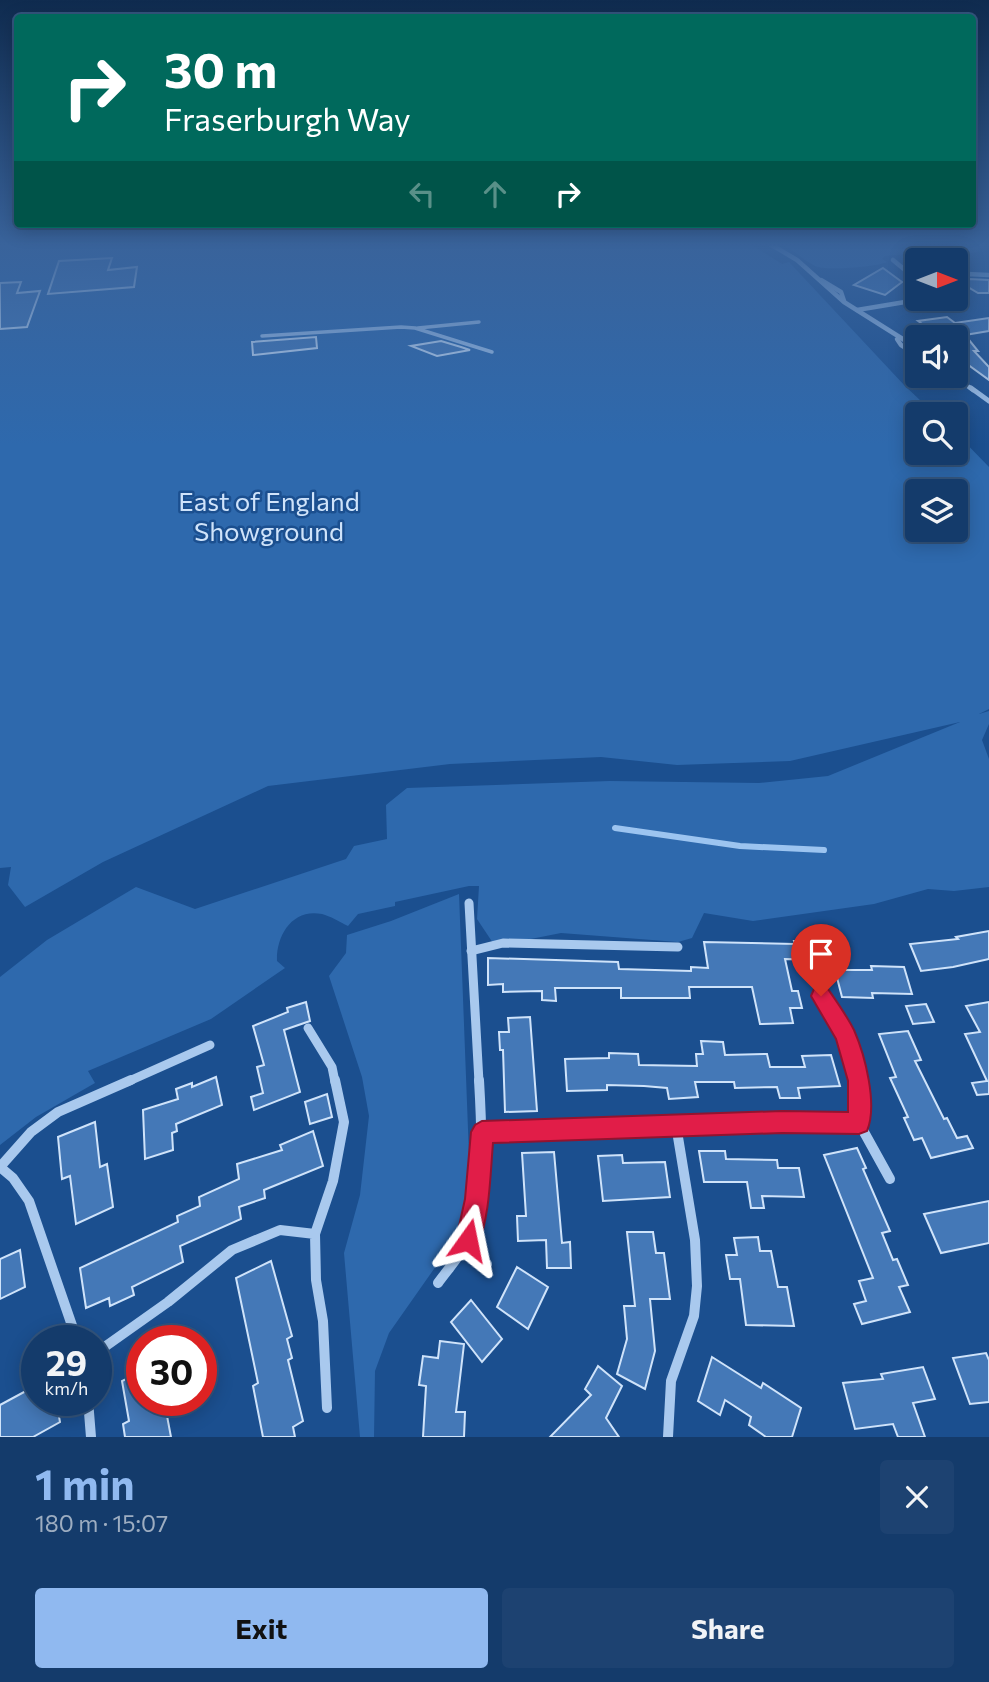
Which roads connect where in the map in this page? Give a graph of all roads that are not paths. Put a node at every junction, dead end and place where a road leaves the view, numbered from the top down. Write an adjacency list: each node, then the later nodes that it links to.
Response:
1 (858, 311): 5 (street)
2 (479, 322): 3 (street)
3 (415, 328): 4 (street); 8 (street)
4 (262, 336)
5 (896, 338): 6 (street); 7 (street)
6 (905, 342)
7 (905, 348)
8 (492, 352)
9 (968, 386): 11 (street)
10 (989, 392): 11 (street)
11 (981, 395): 12 (street)
12 (989, 401)
13 (469, 903): 15 (street)
14 (678, 947): 15 (street)
15 (471, 951): 21 (street)
16 (821, 996): 19 (street)
17 (308, 1028): 24 (street)
18 (210, 1045): 22 (street)
19 (859, 1123): 20 (street); 23 (street)
20 (676, 1125): 21 (street); 33 (street)
21 (482, 1132): 25 (street)
22 (0, 1167): 28 (street)
23 (890, 1179)
24 (315, 1234): 29 (street); 30 (street)
25 (461, 1253): 26 (street); 27 (street)
26 (487, 1264)
27 (438, 1283)
28 (72, 1325)
29 (112, 1342)
30 (327, 1408)
31 (89, 1416): 32 (street)
32 (91, 1437)
33 (668, 1437)

